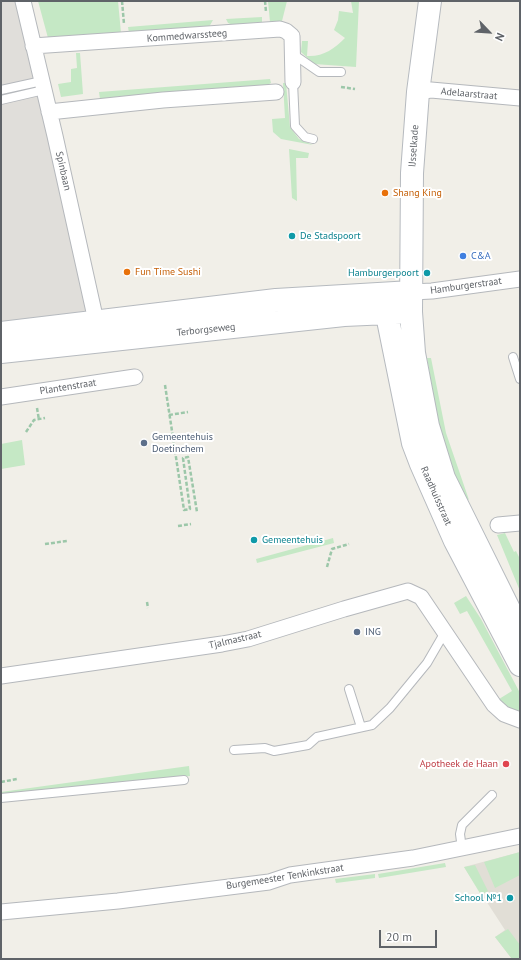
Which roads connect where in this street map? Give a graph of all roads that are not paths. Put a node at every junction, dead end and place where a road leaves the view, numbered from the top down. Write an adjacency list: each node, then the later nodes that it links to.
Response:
1 (23, 1): 3 (street, Spinbaan)
2 (430, 1): 10 (main road, IJsselkade)
3 (33, 46): 4 (street, Kommedwarssteeg); 7 (street, Spinbaan)
4 (293, 54): 5 (lane); 6 (street, Kommedwarssteeg)
5 (341, 72)
6 (293, 82): 14 (lane)
7 (43, 86): 8 (lane); 12 (lane); 13 (street, Spinbaan)
8 (1, 90)
9 (276, 92): 13 (street)
10 (418, 92): 11 (street, Adelaarstraat); 16 (main road, IJsselkade)
11 (520, 98)
12 (1, 100)
13 (49, 112): 18 (street, Spinbaan)
14 (314, 139)
15 (520, 279): 16 (street, Hamburgerstraat)
16 (406, 299): 17 (main road, Terborgseweg); 18 (main road, Terborgseweg); 28 (main road, Raadhuisstraat)
17 (387, 315): 18 (main road, Terborgseweg); 29 (main road, Raadhuisstraat)
18 (96, 323): 19 (main road, Terborgseweg); 20 (main road, Terborgseweg)
19 (1, 333)
20 (1, 352)
21 (513, 356): 23 (lane)
22 (135, 377): 24 (street, Plantenstraat)
23 (520, 379)
24 (1, 397)
25 (520, 523): 26 (street)
26 (498, 526)
27 (445, 632): 30 (street, Tjalmastraat); 32 (street, Tjalmastraat); 33 (lane)
28 (520, 632)
29 (520, 665)
30 (1, 676)
31 (349, 689): 33 (lane)
32 (520, 720)
33 (361, 727): 34 (lane)
34 (234, 750)
35 (184, 780): 37 (lane)
36 (492, 795): 39 (lane)
37 (1, 798)
38 (520, 836): 39 (street, Burgemeester Tenkinkstraat)
39 (462, 850): 40 (street, Burgemeester Tenkinkstraat)
40 (1, 912)

